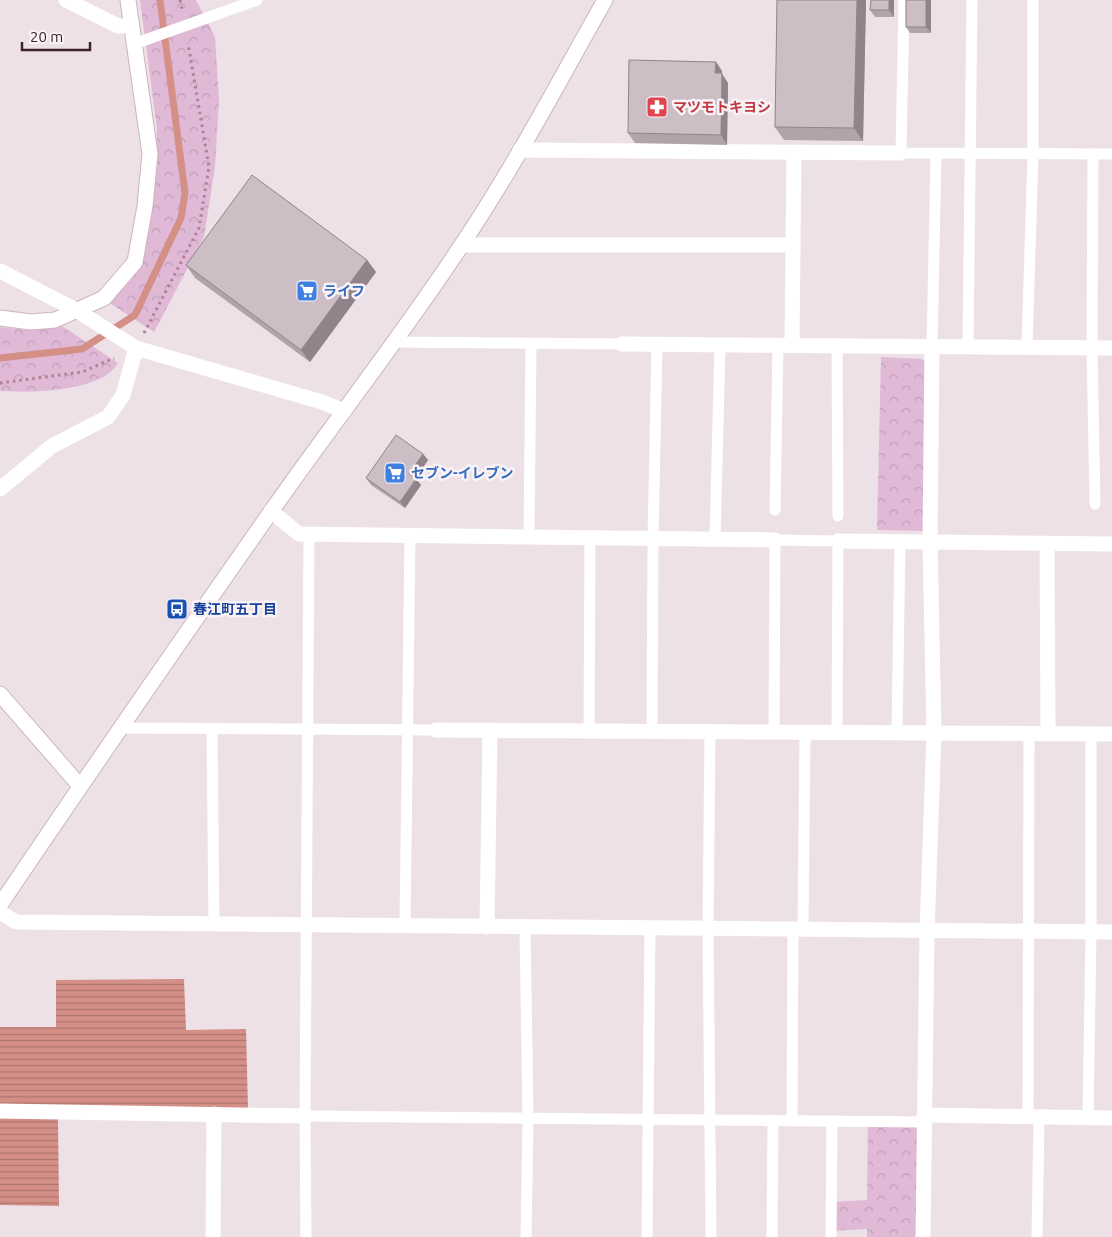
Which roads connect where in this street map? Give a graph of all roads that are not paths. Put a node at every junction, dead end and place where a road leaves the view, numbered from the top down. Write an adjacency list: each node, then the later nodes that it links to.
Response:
1 (66, 0): 8 (street)
2 (128, 0): 8 (street)
3 (257, 0): 9 (lane)
4 (605, 0): 10 (street)
5 (904, 0): 12 (lane)
6 (972, 0): 14 (lane)
7 (1033, 0): 15 (lane)
8 (131, 26): 9 (street)
9 (134, 44): 21 (street)
10 (520, 150): 11 (street); 18 (street)
11 (794, 152): 12 (street); 19 (street)
12 (901, 153): 13 (lane)
13 (936, 153): 14 (lane); 30 (lane)
14 (971, 154): 15 (lane); 31 (lane)
15 (1033, 154): 16 (lane); 32 (lane)
16 (1093, 154): 17 (lane); 34 (lane)
17 (1112, 154)
18 (462, 245): 19 (street); 23 (street)
19 (793, 245): 28 (street)
20 (0, 271): 21 (street)
21 (76, 310): 22 (street); 33 (street)
22 (0, 318)
23 (394, 342): 24 (lane); 36 (street)
24 (531, 344): 25 (lane); 44 (lane)
25 (622, 344): 26 (street)
26 (657, 344): 27 (street); 46 (lane)
27 (720, 345): 28 (street); 47 (lane)
28 (785, 346): 29 (street); 39 (lane)
29 (837, 346): 30 (street); 41 (lane)
30 (932, 347): 31 (street); 51 (street)
31 (968, 347): 32 (street)
32 (1028, 347): 34 (street)
33 (136, 348): 36 (street); 37 (street)
34 (1092, 348): 35 (street); 38 (lane)
35 (1112, 348)
36 (344, 411): 40 (street)
37 (0, 488)
38 (1095, 504)
39 (775, 510)
40 (271, 511): 42 (street); 55 (street)
41 (838, 516)
42 (310, 534): 43 (street); 57 (lane)
43 (410, 536): 44 (street); 58 (lane)
44 (529, 537): 45 (street)
45 (590, 538): 46 (street); 61 (lane)
46 (653, 539): 47 (street); 62 (lane)
47 (715, 540): 48 (street)
48 (776, 540): 49 (lane); 64 (lane)
49 (838, 541): 50 (street); 66 (lane)
50 (900, 541): 51 (street); 67 (lane)
51 (930, 542): 52 (street); 68 (street)
52 (1047, 543): 53 (street); 70 (street)
53 (1112, 544)
54 (0, 694): 73 (street)
55 (121, 728): 56 (lane); 73 (street)
56 (212, 729): 57 (lane); 76 (lane)
57 (308, 729): 58 (lane); 77 (lane)
58 (407, 730): 59 (lane); 78 (lane)
59 (436, 730): 60 (street)
60 (490, 730): 61 (street); 79 (street)
61 (589, 731): 62 (street)
62 (652, 731): 63 (street)
63 (710, 732): 64 (street); 82 (lane)
64 (774, 732): 65 (street)
65 (805, 732): 66 (street); 83 (lane)
66 (838, 732): 67 (street)
67 (897, 733): 68 (street)
68 (934, 733): 69 (street); 84 (street)
69 (1029, 734): 70 (street); 85 (lane)
70 (1048, 734): 71 (street)
71 (1091, 734): 72 (street); 86 (lane)
72 (1112, 734)
73 (80, 786): 74 (street)
74 (0, 905)
75 (0, 912): 76 (street)
76 (214, 925): 77 (street)
77 (307, 925): 78 (street); 90 (lane)
78 (405, 926): 79 (street)
79 (487, 927): 80 (street)
80 (525, 927): 81 (street); 92 (lane)
81 (650, 928): 82 (street); 96 (lane)
82 (708, 929): 83 (street); 97 (lane)
83 (798, 930): 84 (street); 99 (lane)
84 (926, 932): 85 (street); 93 (street)
85 (1030, 932): 86 (street); 91 (lane)
86 (1091, 932): 87 (street); 94 (lane)
87 (1112, 932)
88 (0, 1111): 89 (street)
89 (214, 1114): 90 (street); 101 (street)
90 (305, 1116): 92 (lane); 102 (lane)
91 (1034, 1117): 93 (street); 94 (street); 109 (lane)
92 (528, 1118): 96 (lane); 103 (lane)
93 (924, 1118): 100 (lane); 108 (street)
94 (1088, 1118): 95 (street)
95 (1112, 1118)
96 (648, 1119): 97 (lane); 104 (lane)
97 (710, 1119): 98 (lane); 105 (lane)
98 (773, 1120): 99 (lane); 106 (lane)
99 (792, 1120): 100 (lane)
100 (832, 1121): 107 (lane)
101 (213, 1237)
102 (306, 1237)
103 (526, 1237)
104 (647, 1237)
105 (711, 1237)
106 (772, 1237)
107 (831, 1237)
108 (923, 1237)
109 (1036, 1237)

